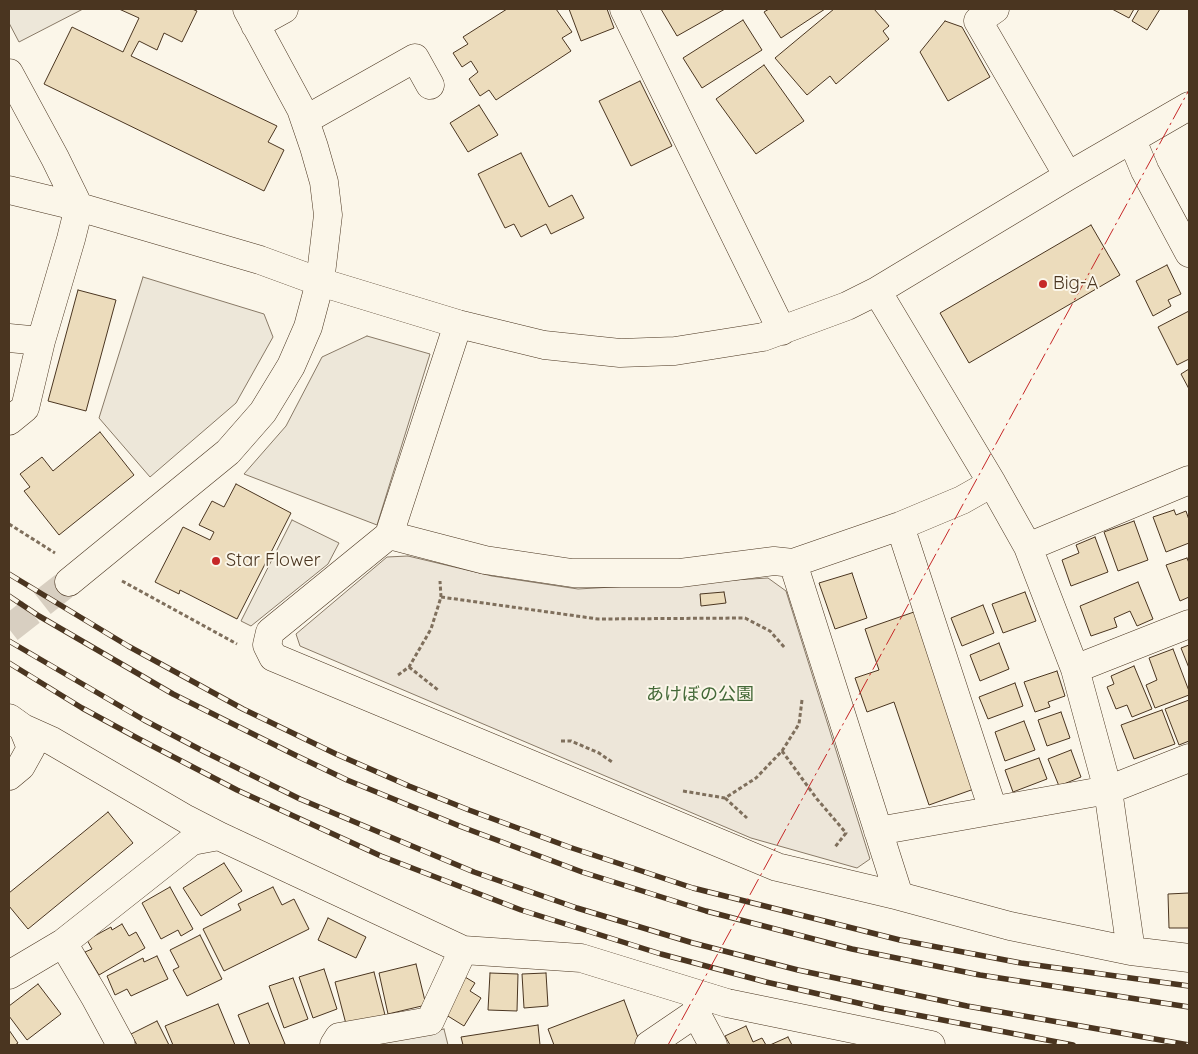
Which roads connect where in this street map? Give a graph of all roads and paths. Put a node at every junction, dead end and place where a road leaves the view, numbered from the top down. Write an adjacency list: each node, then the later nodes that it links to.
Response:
1 (284, 9): 4 (street)
2 (624, 9): 17 (street)
3 (995, 9): 10 (street)
4 (251, 17): 8 (street)
5 (9, 73): 12 (street)
6 (430, 85): 8 (street)
7 (1189, 106): 9 (street)
8 (305, 120): 14 (street)
9 (1132, 140): 10 (street); 13 (street)
10 (1068, 176): 15 (street)
11 (9, 190): 12 (street)
12 (78, 207): 14 (street); 19 (street)
13 (1189, 253)
14 (320, 282): 16 (street); 31 (street)
15 (877, 291): 17 (street); 22 (street)
16 (458, 324): 17 (street); 25 (street)
17 (782, 331)
18 (9, 338): 19 (street)
19 (41, 341): 20 (street)
20 (9, 421)
21 (1189, 480): 26 (street)
22 (992, 483): 24 (street); 26 (street)
23 (9, 524): 28 (path)
24 (900, 526): 29 (street); 50 (street)
25 (389, 535): 27 (street); 34 (street)
26 (1028, 547): 37 (street)
27 (438, 548): 29 (street); 32 (path)
28 (59, 555)
29 (793, 563): 52 (street)
30 (118, 578): 34 (path)
31 (69, 582)
32 (441, 597): 35 (path); 36 (path)
33 (1189, 624): 37 (street)
34 (267, 645): 39 (street)
35 (787, 650)
36 (408, 667): 38 (path); 39 (path)
37 (1076, 669): 47 (street)
38 (445, 695)
39 (370, 697): 55 (street)
40 (802, 697): 43 (path)
41 (16, 723): 46 (street); 53 (street)
42 (552, 740): 45 (path)
43 (782, 752): 49 (path); 54 (path)
44 (1189, 758): 47 (street)
45 (614, 763)
46 (9, 776)
47 (1108, 790): 50 (street); 58 (street)
48 (679, 791): 49 (path)
49 (725, 798): 51 (path)
50 (993, 810): 52 (street)
51 (751, 821)
52 (878, 831): 55 (street)
53 (219, 836): 56 (street); 57 (street)
54 (830, 855)
55 (899, 896): 58 (street)
56 (63, 943): 60 (street); 62 (street)
57 (463, 950): 61 (street); 63 (street)
58 (1131, 951): 59 (street)
59 (1189, 958)
60 (9, 975)
61 (697, 1004): 64 (street); 65 (street); 66 (street)
62 (117, 1038)
63 (334, 1045)
64 (648, 1045)
65 (714, 1045)
66 (931, 1045)

